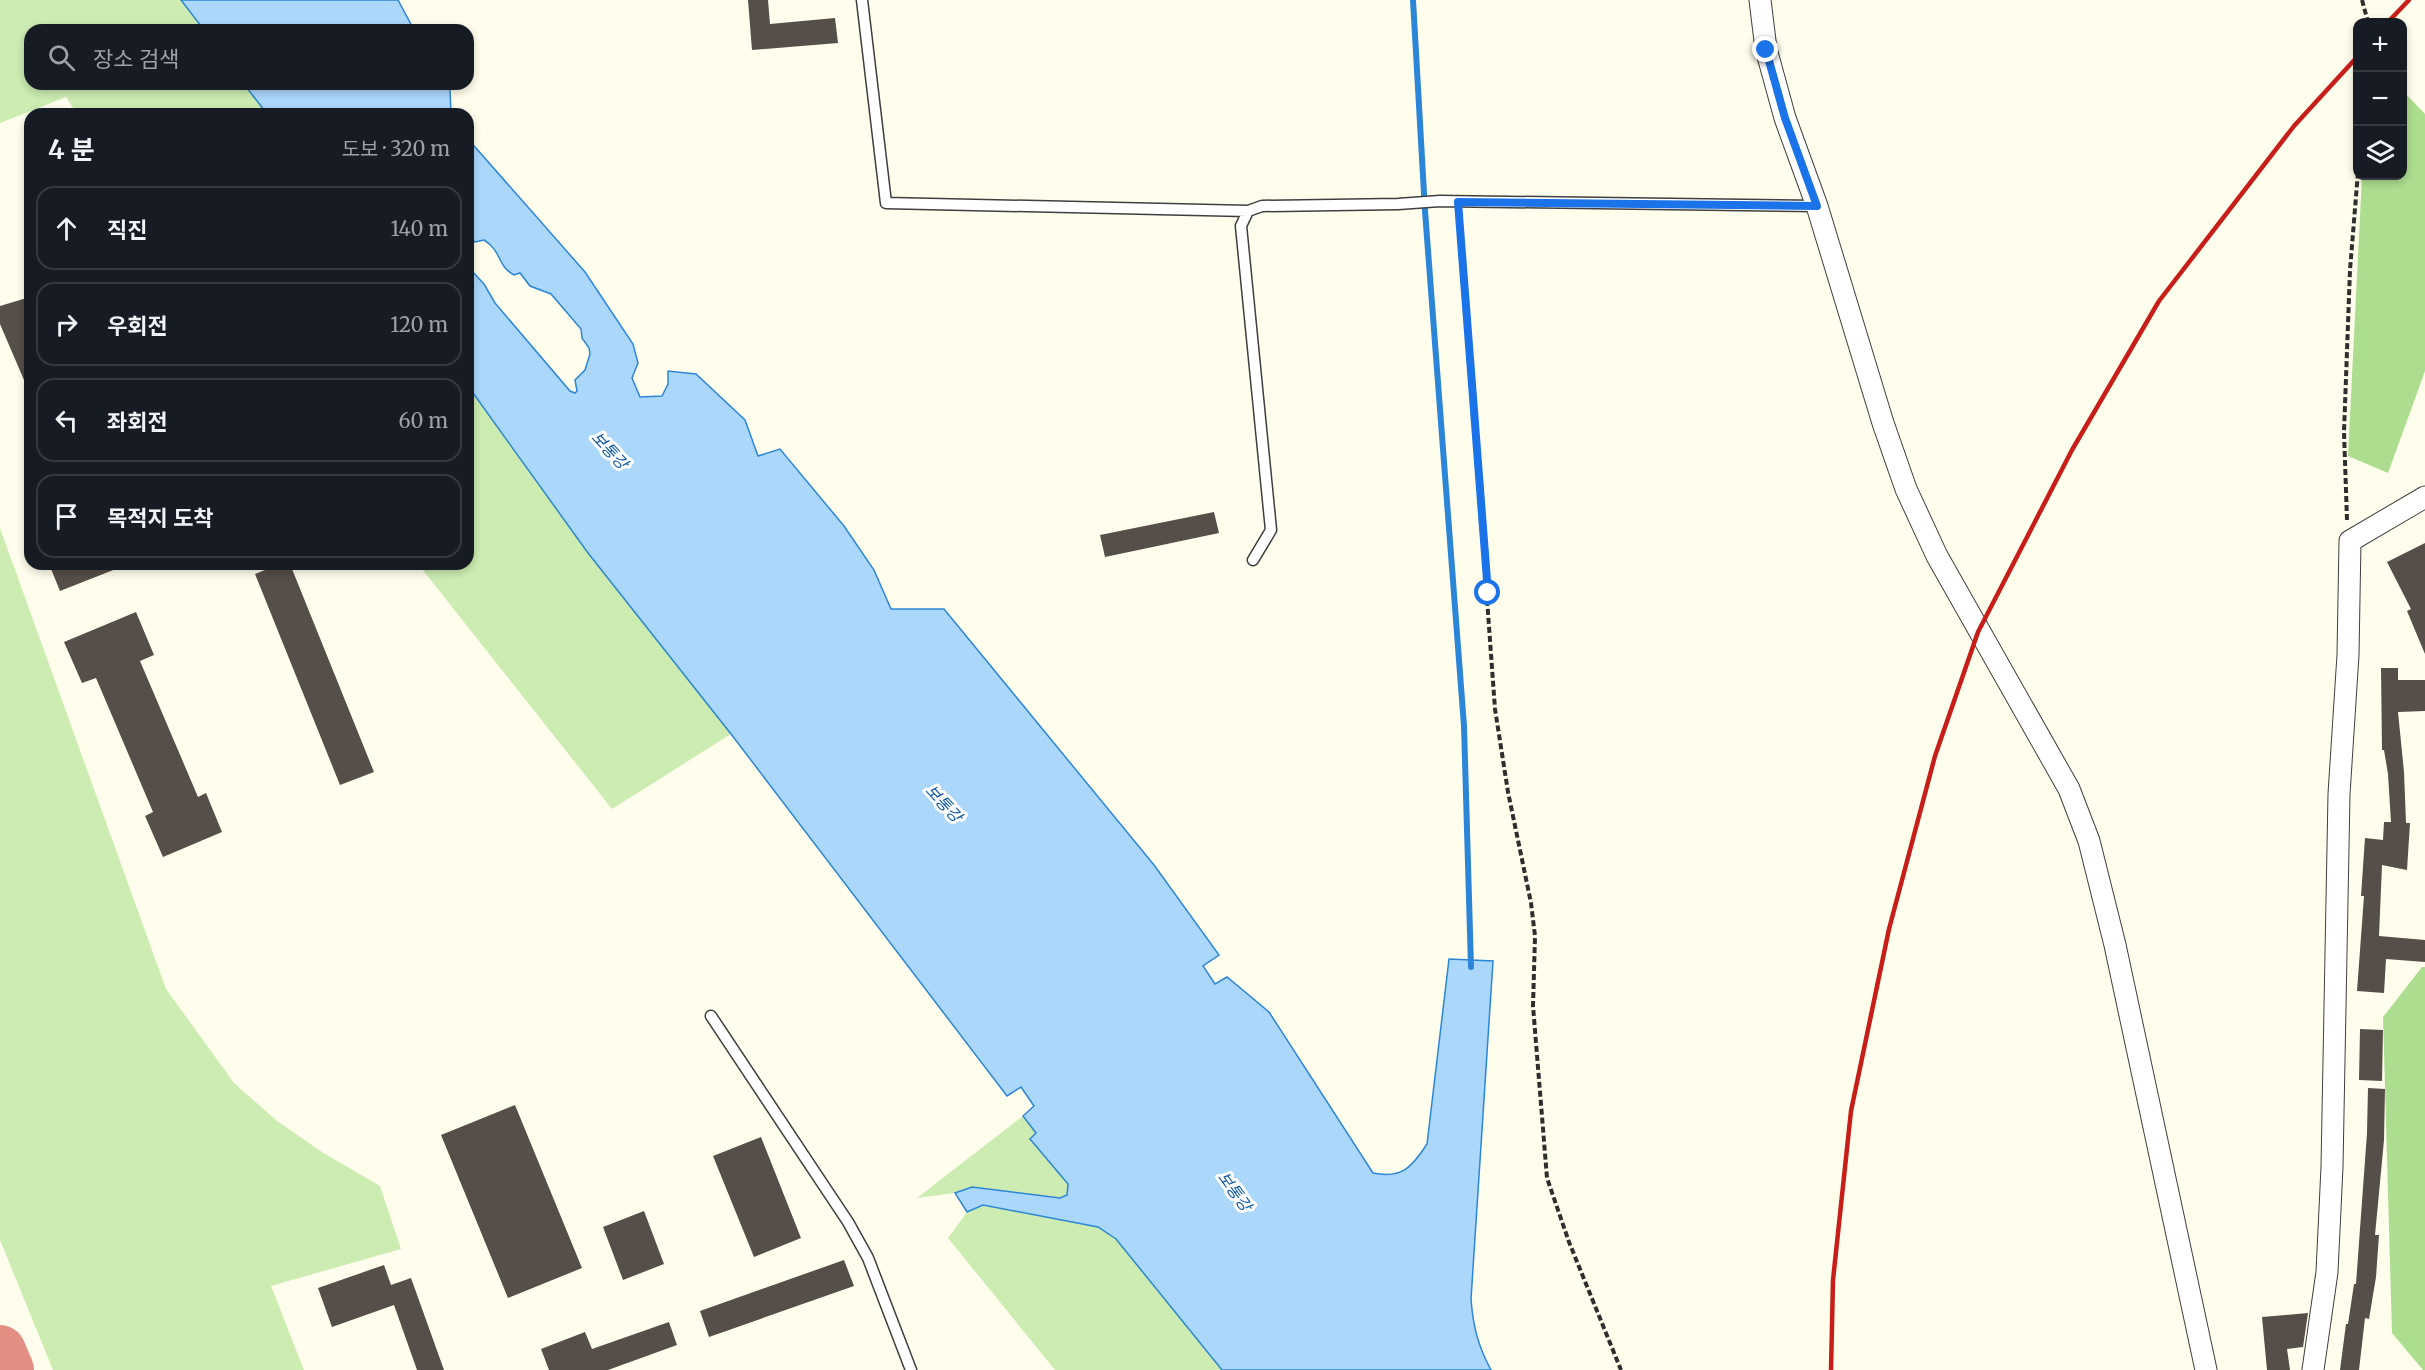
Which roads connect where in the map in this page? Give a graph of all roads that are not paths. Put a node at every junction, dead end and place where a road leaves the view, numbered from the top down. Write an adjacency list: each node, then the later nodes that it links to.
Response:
1 (862, 0): 4 (lane)
2 (1760, 0): 3 (street)
3 (1817, 206): 4 (lane); 9 (street)
4 (1248, 211): 6 (lane)
5 (2425, 497): 10 (street)
6 (1252, 560)
7 (711, 1016): 8 (lane)
8 (911, 1370)
9 (2206, 1370)
10 (2313, 1370)

